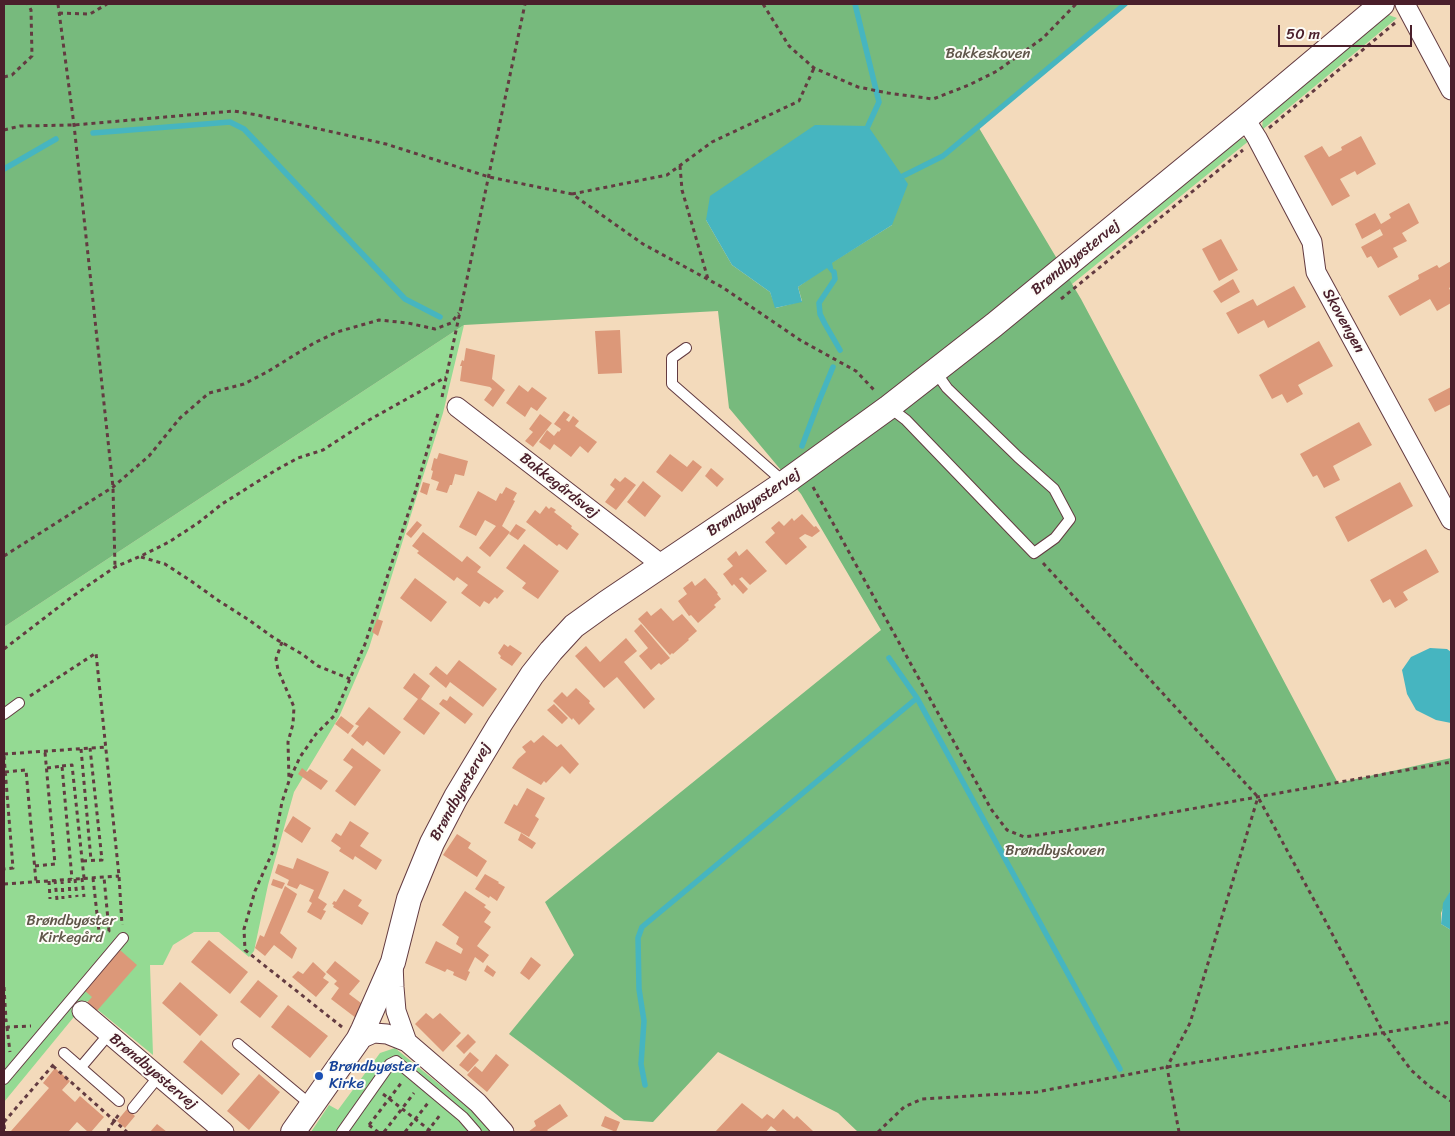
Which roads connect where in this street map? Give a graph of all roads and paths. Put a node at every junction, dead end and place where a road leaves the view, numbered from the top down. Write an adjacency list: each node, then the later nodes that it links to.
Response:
1 (28, 4): 11 (path)
2 (58, 4): 9 (path)
3 (107, 4): 9 (path)
4 (525, 4): 17 (path)
5 (764, 4): 10 (path)
6 (1076, 4): 10 (path)
7 (1382, 4): 13 (street, Brøndbyøstervej)
8 (1405, 4): 12 (street)
9 (59, 13): 14 (path)
10 (814, 68): 16 (path)
11 (4, 77)
12 (1451, 90)
13 (1245, 119): 22 (street, Brøndbyøstervej); 28 (street, Skovengen)
14 (74, 125): 15 (path); 17 (path); 27 (path)
15 (4, 130)
16 (680, 165): 18 (path); 19 (path)
17 (489, 177): 18 (path); 20 (path)
18 (572, 194): 19 (path)
19 (708, 279): 25 (path)
20 (461, 310): 23 (path); 27 (path)
21 (686, 348): 26 (lane)
22 (935, 371): 25 (street, Brøndbyøstervej); 29 (lane)
23 (447, 377): 31 (path); 36 (path)
24 (457, 407): 32 (street, Bakkegårdsvej)
25 (889, 407): 26 (street, Brøndbyøstervej); 29 (lane)
26 (794, 476): 32 (street, Brøndbyøstervej); 49 (path)
27 (113, 487): 30 (path); 33 (path)
28 (1451, 520)
29 (1034, 554): 49 (path)
30 (4, 556)
31 (141, 556): 33 (path); 34 (path)
32 (662, 565): 71 (street, Brøndbyøstervej)
33 (115, 567): 35 (path)
34 (282, 642): 36 (path); 48 (path)
35 (4, 649)
36 (350, 679): 48 (path)
37 (19, 703): 38 (lane); 39 (path)
38 (4, 714)
39 (106, 747): 40 (path); 54 (path)
40 (90, 748): 41 (path); 50 (path)
41 (81, 749): 42 (path); 50 (path)
42 (45, 752): 43 (path); 46 (path)
43 (4, 755): 47 (path)
44 (1451, 762): 49 (path)
45 (62, 766): 46 (path); 51 (path); 58 (path)
46 (46, 768): 52 (path)
47 (5, 772): 52 (path); 53 (path)
48 (289, 781): 79 (path)
49 (1258, 796): 77 (path); 85 (path)
50 (92, 860): 51 (path)
51 (83, 861): 56 (path)
52 (35, 866): 62 (path)
53 (4, 869)
54 (119, 876): 55 (path); 70 (path)
55 (104, 877): 57 (path); 57 (path)
56 (83, 878): 57 (path); 58 (path); 65 (path)
57 (93, 878)
58 (72, 879): 60 (path); 64 (path); 66 (path)
59 (55, 880): 60 (path); 61 (path); 69 (path)
60 (62, 880): 68 (path)
61 (49, 881): 62 (path); 67 (path)
62 (36, 882): 63 (path)
63 (4, 884)
64 (77, 897)
65 (84, 897)
66 (70, 898)
67 (50, 899)
68 (63, 899)
69 (57, 900)
70 (123, 938): 73 (lane)
71 (393, 962): 79 (street, Brøndbyøstervej); 80 (street)
72 (4, 987): 74 (path)
73 (76, 1006): 76 (lane); 78 (street, Brøndbyøstervej)
74 (5, 1020): 76 (path)
75 (1451, 1022): 77 (path)
76 (49, 1025): 88 (lane)
77 (1383, 1032): 85 (path); 94 (path)
78 (109, 1034): 84 (lane); 87 (street, Brøndbyøstervej)
79 (358, 1040): 80 (street); 96 (street, Brøndbyøstervej)
80 (407, 1042): 111 (street)
81 (238, 1044): 96 (lane)
82 (64, 1053): 83 (path); 84 (lane)
83 (52, 1066): 100 (path); 104 (path)
84 (81, 1067): 93 (lane)
85 (1167, 1068): 112 (path); 113 (path)
86 (409, 1072): 89 (lane); 90 (lane); 92 (path)
87 (159, 1076): 97 (lane); 105 (street, Brøndbyøstervej)
88 (4, 1079)
89 (422, 1083): 91 (lane); 98 (path)
90 (374, 1087): 92 (path); 107 (lane)
91 (436, 1094): 95 (lane); 99 (path)
92 (389, 1099): 98 (path); 101 (path)
93 (118, 1101)
94 (1451, 1101)
95 (448, 1104): 102 (path); 110 (lane)
96 (311, 1105): 106 (street, Brøndbyøstervej)
97 (133, 1108)
98 (403, 1109): 99 (path); 108 (path)
99 (415, 1119): 102 (path); 109 (path)
100 (4, 1123): 103 (path)
101 (369, 1125)
102 (429, 1131)
103 (5, 1132)
104 (127, 1132)
105 (224, 1132)
106 (293, 1132)
107 (342, 1132)
108 (384, 1132)
109 (405, 1132)
110 (476, 1132)
111 (504, 1132)
112 (878, 1132)
113 (1179, 1132)

